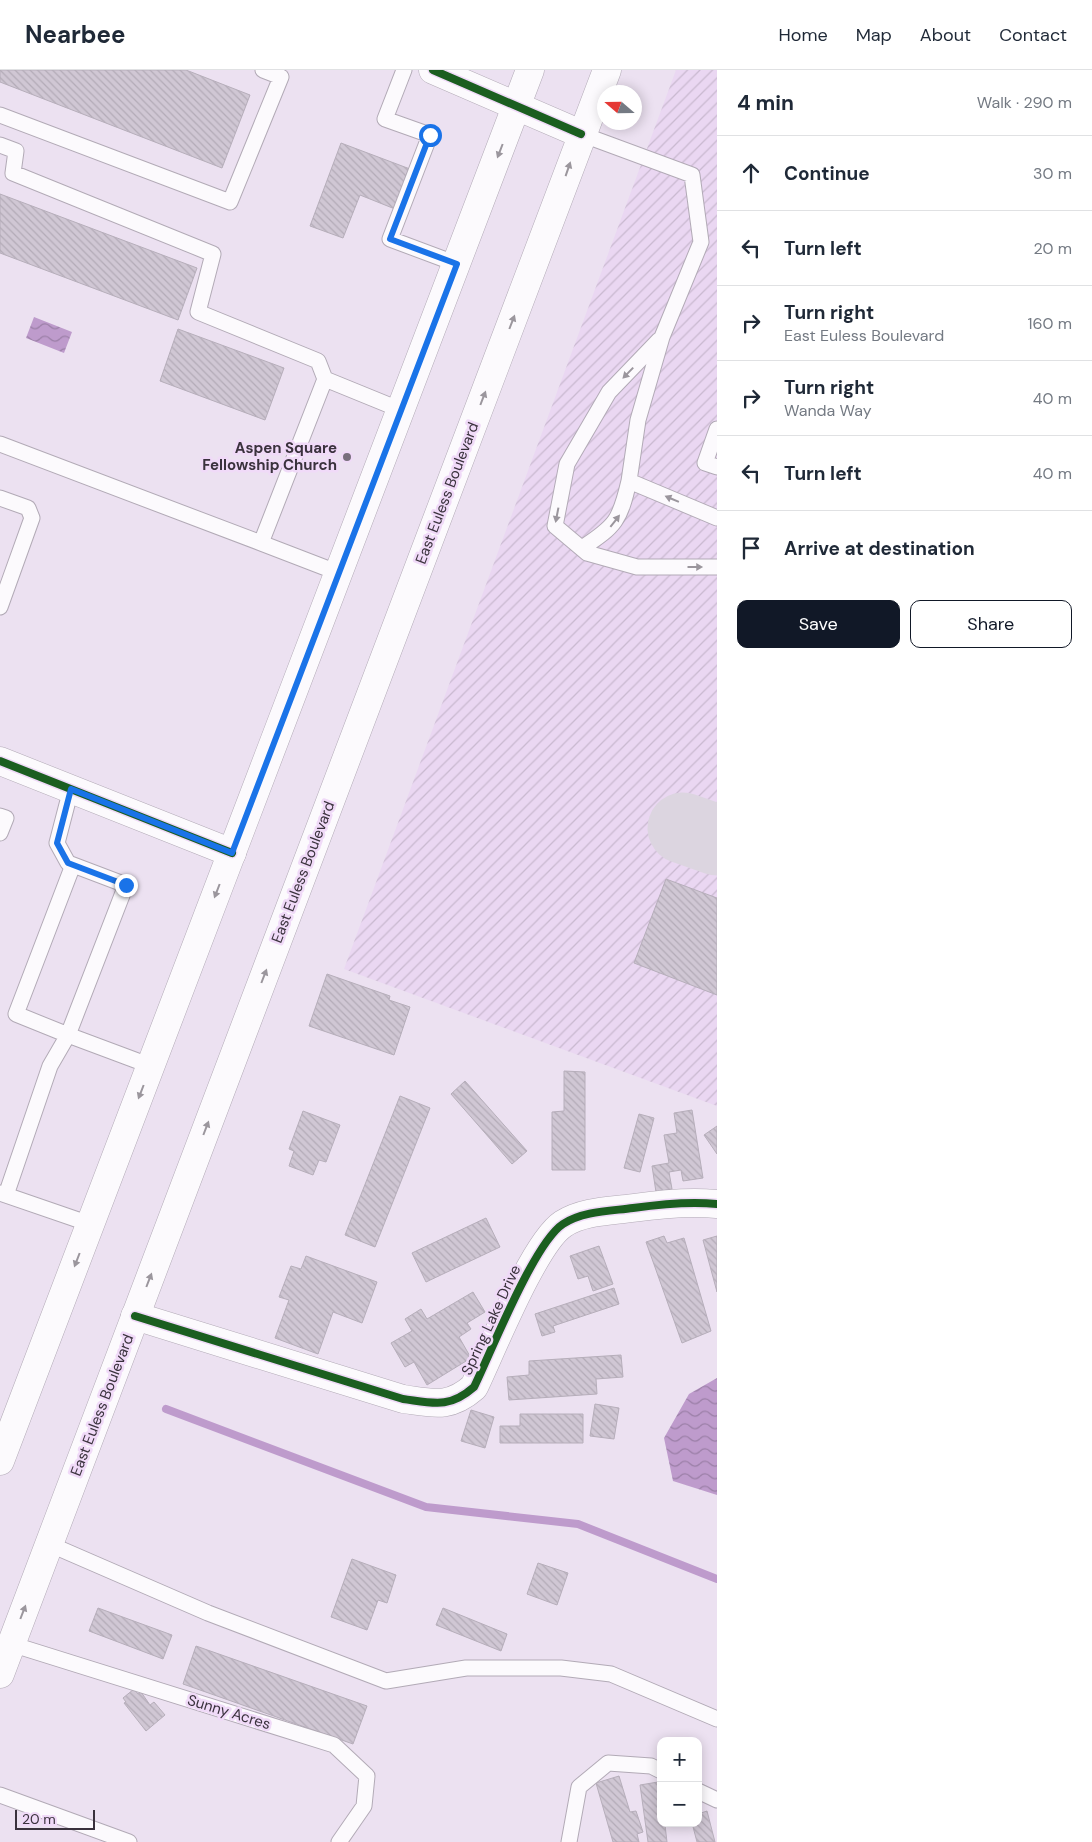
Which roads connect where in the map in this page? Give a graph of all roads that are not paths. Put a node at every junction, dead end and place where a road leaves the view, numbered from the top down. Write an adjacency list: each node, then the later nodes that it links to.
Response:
1 (263, 70): 6 (lane)
2 (404, 70): 11 (lane)
3 (433, 70): 7 (main road)
4 (530, 70): 7 (main road)
5 (607, 70): 9 (main road, East Euless Boulevard)
6 (282, 74): 8 (lane)
7 (517, 105): 9 (main road); 11 (main road, one-way to 11)
8 (0, 114)
9 (581, 134): 12 (lane); 37 (main road, East Euless Boulevard, one-way to 9)
10 (0, 145): 13 (lane)
11 (457, 264): 14 (main road)
12 (662, 338): 18 (lane); 22 (lane, one-way to 22)
13 (325, 379): 14 (lane); 21 (lane)
14 (401, 410): 24 (main road)
15 (717, 429): 17 (lane)
16 (0, 444): 21 (lane)
17 (717, 468)
18 (629, 481): 20 (lane, one-way to 18); 22 (lane, one-way to 18)
19 (0, 498): 25 (lane)
20 (717, 518)
21 (261, 543): 24 (lane)
22 (582, 548): 23 (lane, one-way to 23)
23 (717, 566)
24 (339, 573): 30 (main road)
25 (0, 607)
26 (0, 761): 27 (main road)
27 (71, 789): 30 (main road); 31 (lane)
28 (0, 816): 29 (lane)
29 (0, 833)
30 (232, 853): 33 (main road, one-way to 33)
31 (73, 865): 32 (lane); 32 (lane)
32 (68, 1035): 33 (lane); 34 (lane)
33 (151, 1066): 36 (main road, one-way to 36)
34 (3, 1194): 36 (lane)
35 (717, 1204): 37 (main road, Spring Lake Drive)
36 (90, 1224): 38 (main road, one-way to 38)
37 (135, 1316): 39 (main road, East Euless Boulevard)
38 (0, 1461)
39 (49, 1544): 40 (main road, East Euless Boulevard, one-way to 39); 42 (lane)
40 (11, 1644): 41 (main road, East Euless Boulevard); 48 (lane, Sunny Acres)
41 (0, 1674)
42 (717, 1719)
43 (657, 1769): 49 (lane)
44 (702, 1793): 46 (lane)
45 (0, 1796): 47 (lane)
46 (717, 1800)
47 (128, 1842)
48 (339, 1842)
49 (569, 1842)

